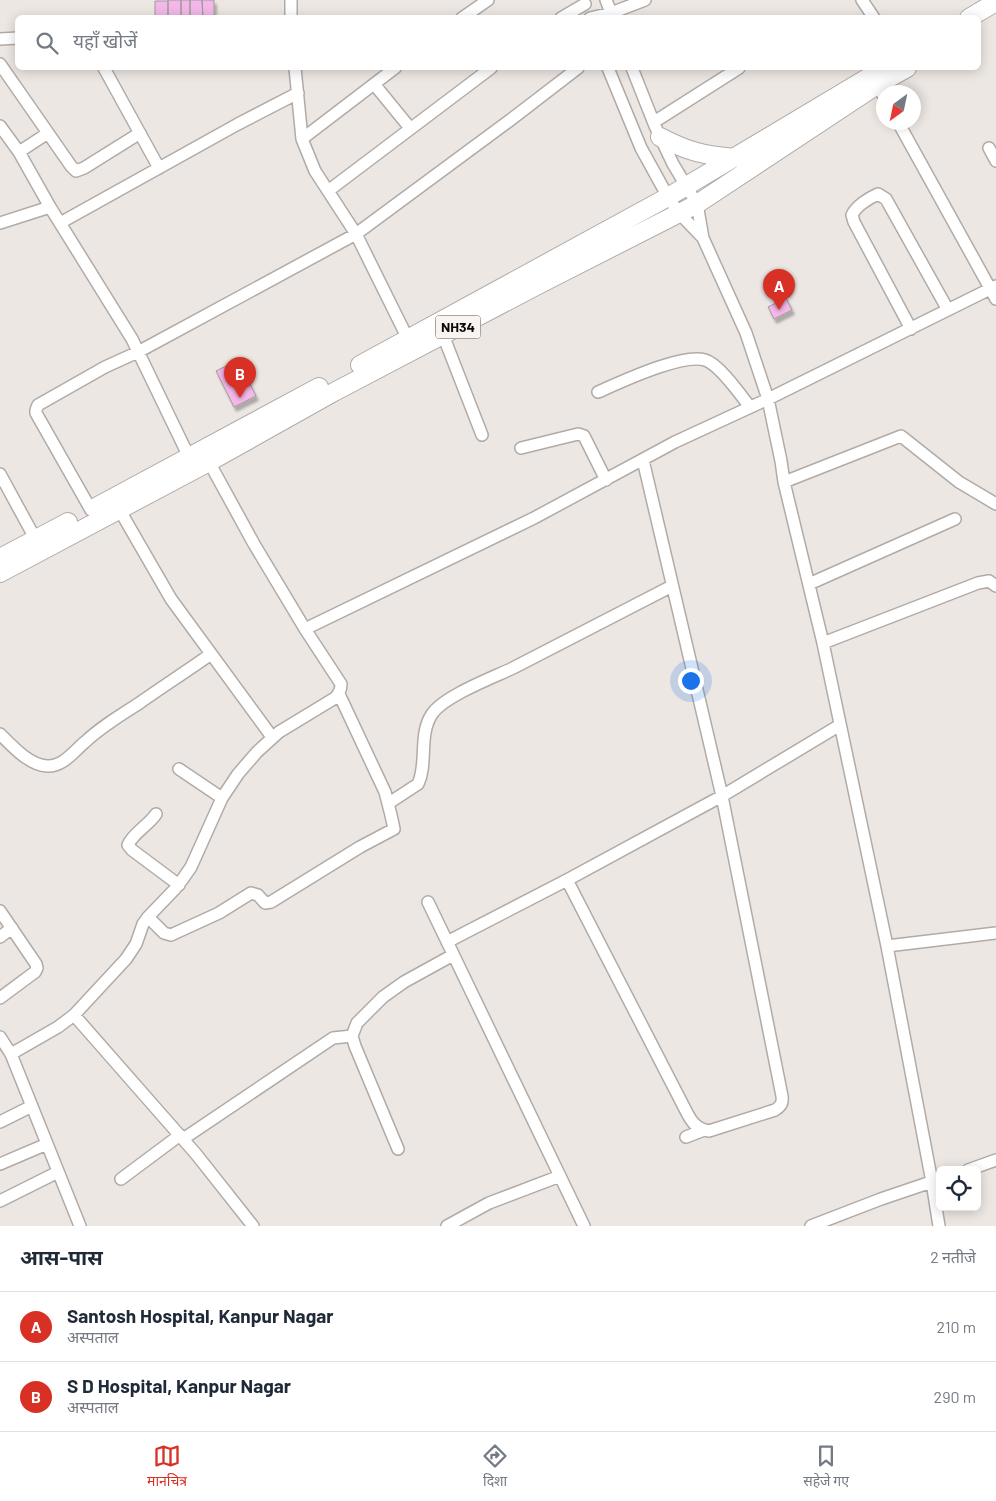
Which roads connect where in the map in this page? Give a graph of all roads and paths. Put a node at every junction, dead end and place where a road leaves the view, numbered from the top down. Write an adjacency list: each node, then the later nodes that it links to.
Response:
1 (291, 0): 8 (street)
2 (488, 0): 9 (street)
3 (606, 0): 12 (street)
4 (644, 0): 12 (street)
5 (862, 0): 13 (street)
6 (585, 2): 10 (street); 11 (street)
7 (996, 2): 14 (highway)
8 (292, 15)
9 (466, 15)
10 (566, 15)
11 (589, 15)
12 (612, 15)
13 (872, 15)
14 (974, 15)
15 (996, 15): 16 (highway)
16 (981, 24)
17 (15, 38): 18 (street)
18 (0, 39)
19 (0, 64): 36 (street)
20 (105, 70): 37 (street)
21 (295, 70): 31 (street)
22 (392, 70): 30 (street)
23 (488, 70): 33 (street)
24 (575, 70): 53 (street)
25 (609, 70): 47 (street)
26 (633, 70): 34 (street)
27 (736, 70): 34 (street)
28 (904, 70): 29 (highway, NH34)
29 (879, 81): 42 (highway, NH34); 48 (highway, NH34)
30 (374, 84): 33 (street); 38 (street)
31 (298, 93): 38 (street); 44 (street)
32 (0, 126): 39 (street)
33 (410, 128): 46 (street)
34 (657, 130): 42 (highway); 45 (street)
35 (903, 130): 55 (street)
36 (48, 133): 37 (street); 41 (street)
37 (140, 133): 44 (street)
38 (302, 139): 46 (street)
39 (5, 141): 41 (street)
40 (989, 148): 43 (street)
41 (19, 152): 49 (street)
42 (735, 158): 45 (highway, NH34)
43 (996, 161)
44 (159, 168): 51 (street)
45 (686, 186): 47 (highway, NH34); 48 (street)
46 (328, 191): 53 (street)
47 (668, 197): 50 (street); 59 (highway, NH34)
48 (697, 204): 50 (highway, NH34); 54 (street)
49 (50, 207): 51 (street); 52 (street)
50 (679, 214): 54 (street); 58 (highway, NH34)
51 (60, 223): 60 (street)
52 (0, 224)
53 (356, 234): 59 (street); 60 (street)
54 (703, 238): 62 (street)
55 (994, 291): 56 (street)
56 (948, 310): 57 (street); 57 (street)
57 (911, 329): 62 (street)
58 (444, 335): 64 (street); 68 (highway, NH34)
59 (408, 339): 66 (highway, NH34)
60 (138, 352): 66 (street); 74 (street)
61 (598, 392): 63 (street)
62 (768, 399): 63 (street); 71 (street)
63 (750, 407): 67 (street)
64 (482, 435)
65 (521, 448): 70 (street)
66 (189, 457): 74 (highway, NH34)
67 (643, 460): 70 (street); 80 (street)
68 (210, 462): 73 (highway, NH34); 82 (street)
69 (2, 480): 76 (street)
70 (606, 480): 82 (street)
71 (784, 482): 72 (street); 79 (street)
72 (996, 504)
73 (119, 509): 78 (highway, NH34); 84 (street)
74 (91, 510): 76 (highway, NH34)
75 (955, 519): 79 (street)
76 (36, 540): 77 (highway, NH34)
77 (0, 558)
78 (0, 573)
79 (809, 584): 83 (street)
80 (672, 586): 90 (street); 92 (street)
81 (996, 586): 83 (street)
82 (305, 629): 85 (street)
83 (823, 643): 86 (street)
84 (211, 654): 87 (street); 88 (street)
85 (338, 694): 88 (street); 92 (street)
86 (840, 725): 90 (street); 103 (street)
87 (0, 734)
88 (272, 737): 91 (street)
89 (179, 770): 91 (street)
90 (722, 796): 94 (street); 112 (street)
91 (222, 798): 95 (street)
92 (389, 803): 98 (street)
93 (156, 814): 95 (street)
94 (567, 880): 102 (street); 112 (street)
95 (179, 885): 98 (street)
96 (428, 902): 102 (street)
97 (0, 911): 99 (street)
98 (148, 917): 106 (street)
99 (12, 928): 101 (street); 105 (street)
100 (996, 933): 103 (street)
101 (0, 937)
102 (447, 942): 104 (street)
103 (887, 946): 123 (street)
104 (453, 955): 107 (street); 121 (street)
105 (0, 998)
106 (74, 1015): 109 (street); 113 (street)
107 (352, 1036): 113 (street); 116 (street)
108 (0, 1037): 109 (street)
109 (11, 1054): 110 (street)
110 (32, 1106): 111 (street); 115 (street)
111 (0, 1122)
112 (704, 1130): 114 (street)
113 (181, 1137): 122 (street); 127 (street)
114 (686, 1137)
115 (47, 1144): 118 (street); 120 (street)
116 (398, 1149)
117 (996, 1160): 119 (street)
118 (0, 1164)
119 (979, 1166)
120 (58, 1172): 124 (street); 126 (street)
121 (560, 1176): 128 (street); 129 (street)
122 (121, 1179)
123 (936, 1181): 130 (street)
124 (0, 1201)
125 (938, 1211): 131 (street)
126 (80, 1226)
127 (253, 1226)
128 (447, 1226)
129 (584, 1226)
130 (811, 1226)
131 (939, 1226)

